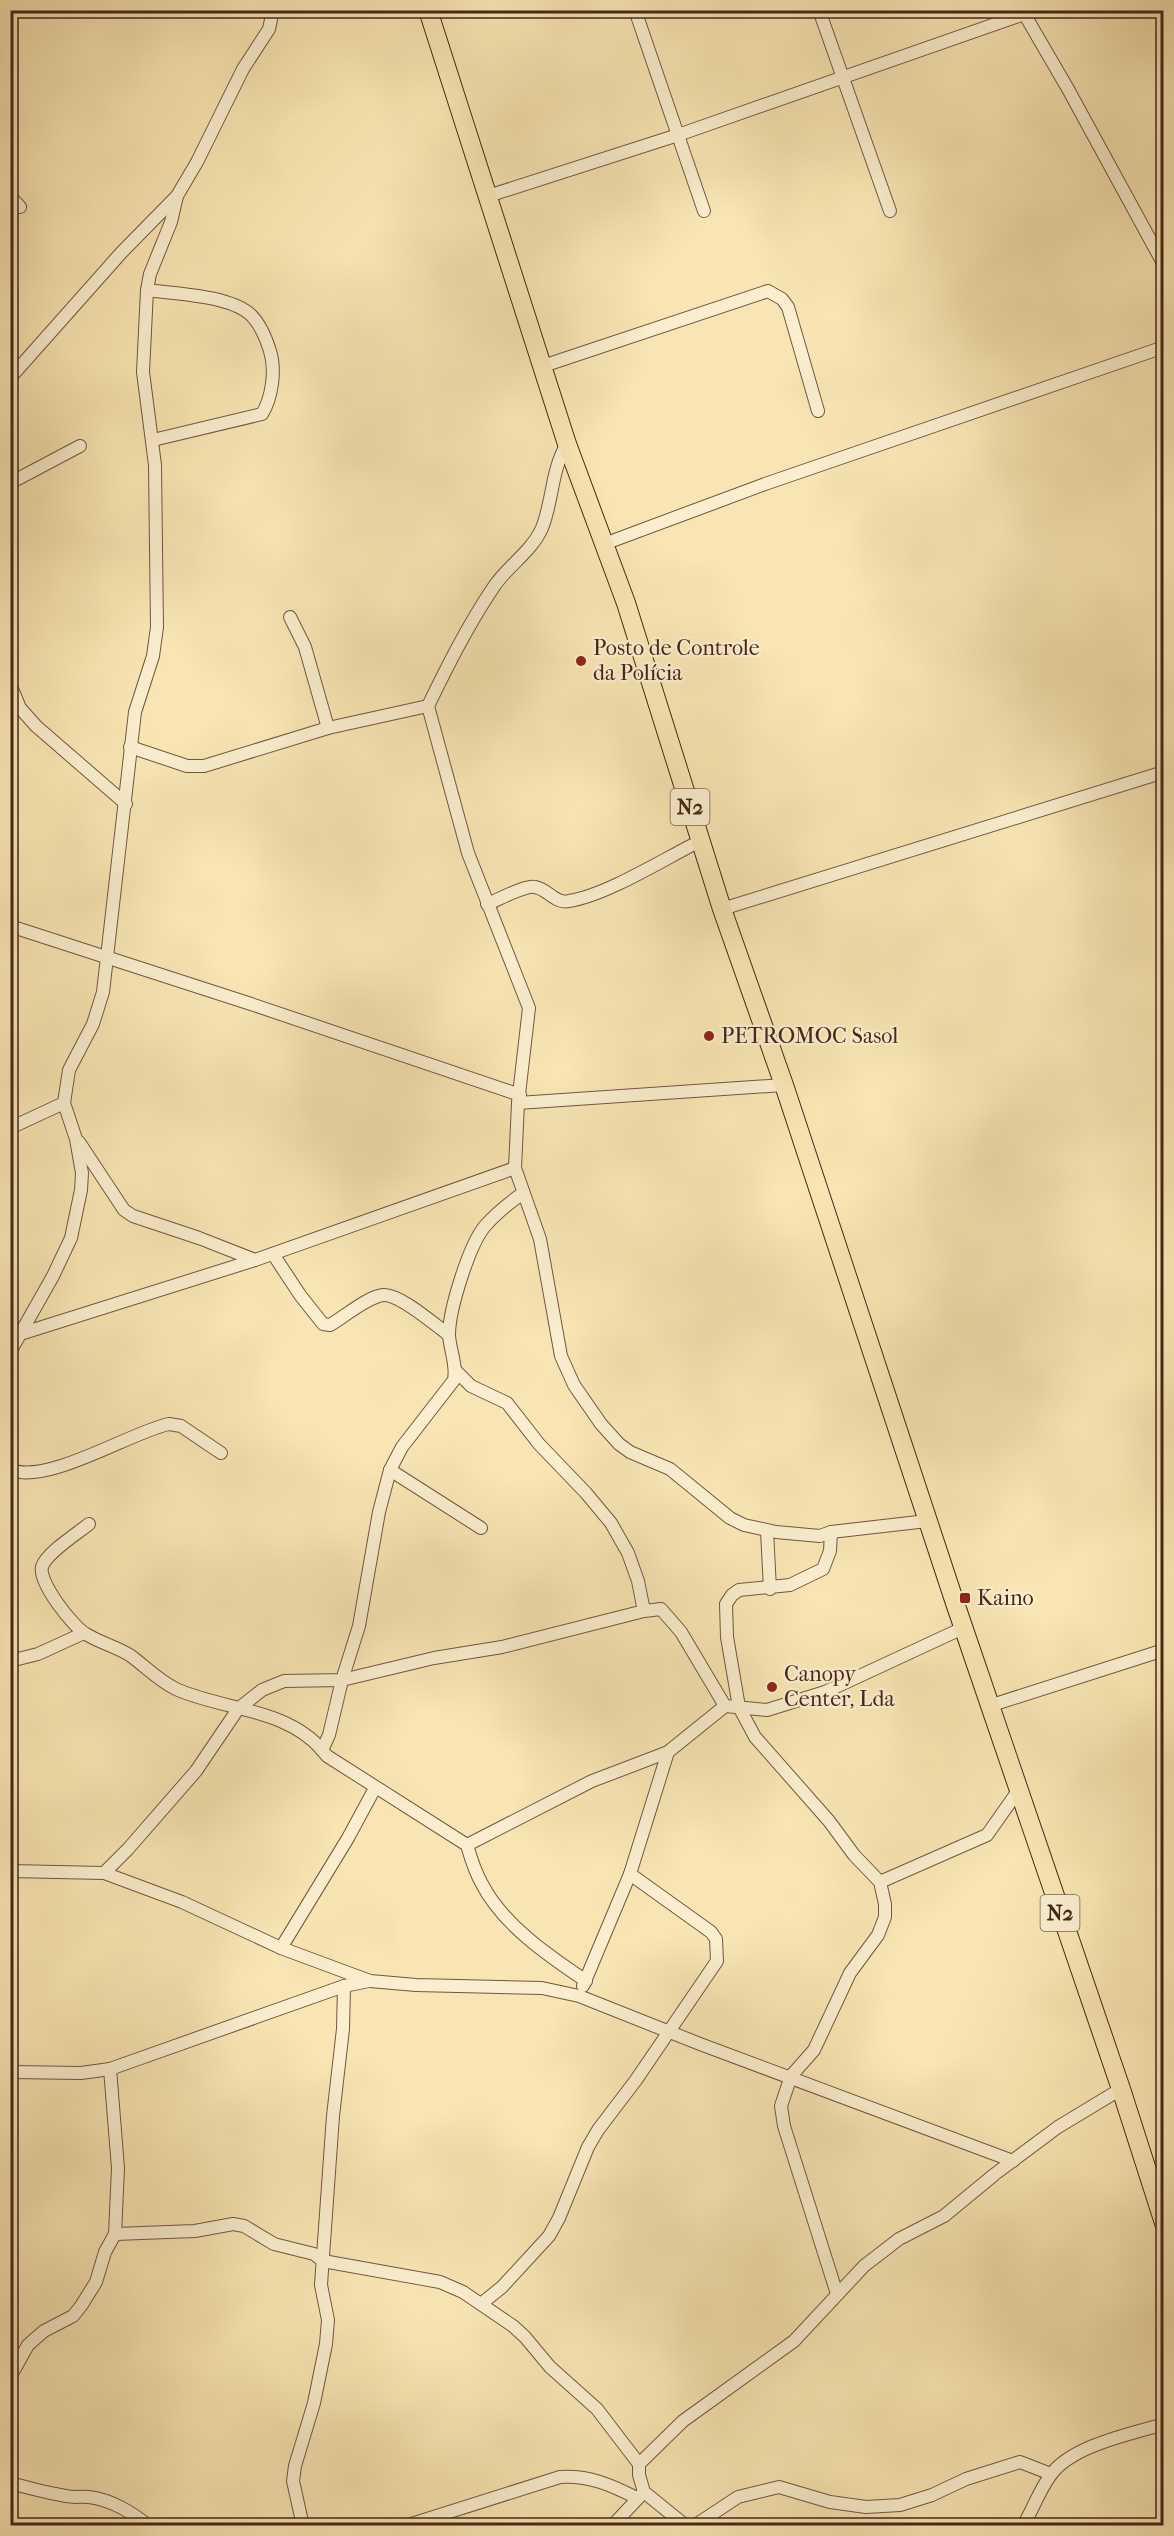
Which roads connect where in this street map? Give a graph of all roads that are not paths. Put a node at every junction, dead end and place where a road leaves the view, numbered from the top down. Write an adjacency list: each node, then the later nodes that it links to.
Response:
1 (273, 10): 8 (street)
2 (428, 10): 10 (main road, N2)
3 (635, 10): 7 (street)
4 (819, 10): 6 (street)
5 (1023, 12): 6 (street); 14 (street)
6 (842, 79): 7 (street); 13 (street)
7 (678, 135): 10 (street); 12 (street)
8 (177, 195): 15 (street); 18 (street)
9 (10, 196): 11 (street)
10 (488, 196): 17 (main road, N2)
11 (20, 207)
12 (704, 211)
13 (890, 211)
14 (1164, 265)
15 (147, 290): 20 (street); 20 (street)
16 (1164, 347): 24 (street)
17 (543, 366): 19 (street); 21 (main road, N2)
18 (10, 378)
19 (819, 411)
20 (153, 440): 30 (street)
21 (567, 444): 24 (main road, N2); 27 (street)
22 (80, 446): 23 (street)
23 (10, 483)
24 (604, 544): 33 (main road, N2)
25 (290, 617): 29 (street)
26 (10, 684): 28 (street)
27 (428, 706): 29 (street); 34 (street)
28 (15, 710): 32 (street)
29 (328, 728): 30 (street)
30 (130, 747): 32 (street)
31 (1164, 772): 35 (street)
32 (126, 804): 37 (street)
33 (700, 841): 34 (street); 35 (main road, N2)
34 (487, 904): 39 (street)
35 (722, 909): 38 (main road, N2)
36 (10, 926): 37 (street)
37 (109, 957): 39 (street); 40 (street)
38 (784, 1085): 39 (street); 54 (main road, N2)
39 (519, 1099): 43 (street)
40 (64, 1103): 41 (street); 42 (street)
41 (10, 1128)
42 (76, 1139): 46 (street); 48 (street)
43 (515, 1168): 44 (street); 45 (street)
44 (523, 1193): 47 (street); 57 (street)
45 (273, 1254): 46 (street); 47 (street)
46 (255, 1260): 48 (street)
47 (449, 1335): 50 (street)
48 (15, 1336): 49 (street)
49 (10, 1352)
50 (456, 1371): 53 (street); 60 (street)
51 (221, 1453): 52 (street)
52 (10, 1469)
53 (390, 1470): 56 (street); 65 (street)
54 (927, 1521): 58 (street); 61 (main road, N2)
55 (89, 1524): 62 (street)
56 (481, 1528)
57 (767, 1531): 58 (street); 59 (street)
58 (831, 1532): 59 (street)
59 (770, 1589): 68 (street)
60 (644, 1611): 65 (street); 66 (street)
61 (963, 1628): 67 (main road, N2); 68 (street)
62 (84, 1633): 64 (street); 69 (street)
63 (1164, 1650): 67 (street)
64 (10, 1661)
65 (342, 1680): 69 (street); 70 (street)
66 (725, 1706): 68 (street); 71 (street)
67 (989, 1706): 73 (main road, N2)
68 (739, 1707): 78 (street)
69 (238, 1709): 70 (street); 76 (street)
70 (322, 1749): 72 (street)
71 (668, 1752): 74 (street); 77 (street)
72 (375, 1788): 74 (street); 79 (street)
73 (1018, 1791): 78 (street); 88 (main road, N2)
74 (467, 1845): 81 (street)
75 (10, 1870): 76 (street)
76 (104, 1873): 79 (street)
77 (630, 1874): 81 (street); 84 (street)
78 (880, 1882): 87 (street)
79 (281, 1948): 80 (street)
80 (370, 1981): 82 (street); 83 (street)
81 (586, 1981): 83 (street)
82 (344, 1986): 85 (street); 92 (street)
83 (579, 1996): 84 (street)
84 (669, 2031): 87 (street); 94 (street)
85 (110, 2069): 86 (street); 91 (street)
86 (10, 2072)
87 (790, 2076): 89 (street); 93 (street)
88 (1121, 2089): 89 (street); 90 (main road, N2)
89 (1012, 2161): 93 (street)
90 (1164, 2223)
91 (115, 2234): 92 (street); 95 (street)
92 (322, 2260): 94 (street); 102 (street)
93 (837, 2294): 97 (street)
94 (481, 2304): 97 (street)
95 (10, 2377)
96 (1164, 2424): 98 (street)
97 (639, 2464): 100 (street)
98 (1051, 2474): 106 (street); 107 (street)
99 (10, 2483): 101 (street)
100 (640, 2495): 103 (street); 104 (street); 105 (street)
101 (148, 2526)
102 (303, 2526)
103 (405, 2526)
104 (612, 2526)
105 (686, 2526)
106 (694, 2526)
107 (1023, 2526)

